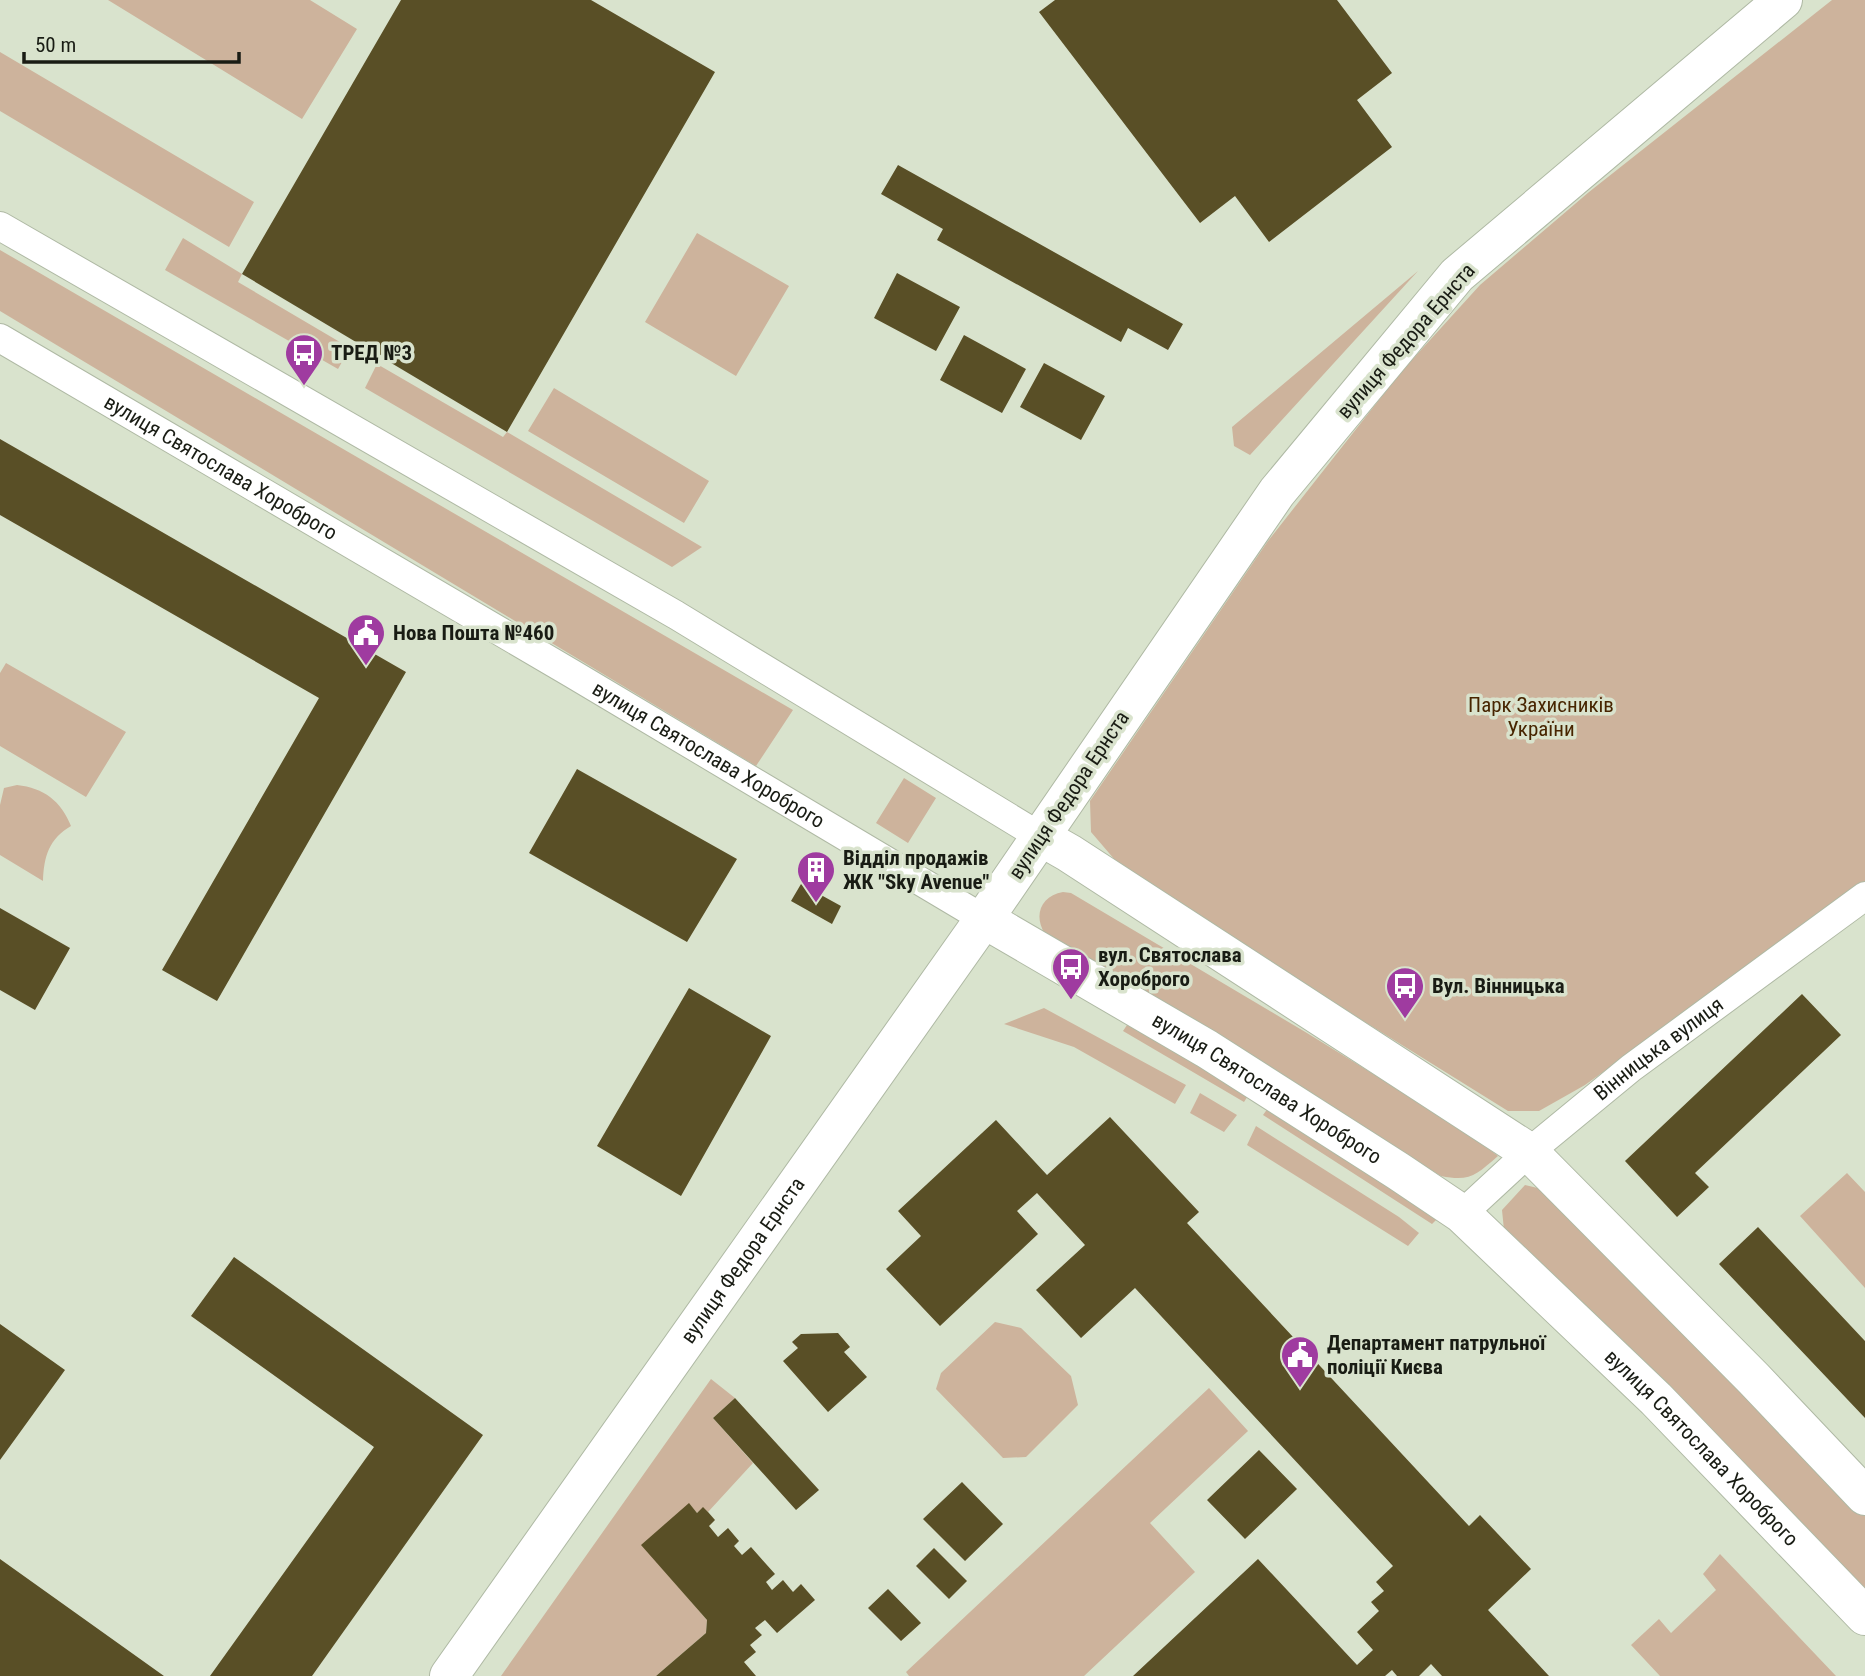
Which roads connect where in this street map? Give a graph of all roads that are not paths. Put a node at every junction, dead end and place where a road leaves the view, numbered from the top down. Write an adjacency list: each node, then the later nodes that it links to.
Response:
1 (1783, 0): 4 (main road, вулиця Федора Ернста)
2 (0, 226): 4 (street)
3 (0, 338): 6 (street, вулиця Святослава Хороброго)
4 (1041, 837): 6 (main road, вулиця Федора Ернста); 7 (main road)
5 (1865, 896): 7 (street, Вінницька вулиця)
6 (984, 919): 8 (main road, вулиця Святослава Хороброго); 11 (main road, вулиця Федора Ернста)
7 (1529, 1152): 8 (street, Вінницька вулиця); 9 (main road)
8 (1462, 1214): 10 (main road, вулиця Святослава Хороброго)
9 (1865, 1496)
10 (1865, 1616)
11 (449, 1676)

